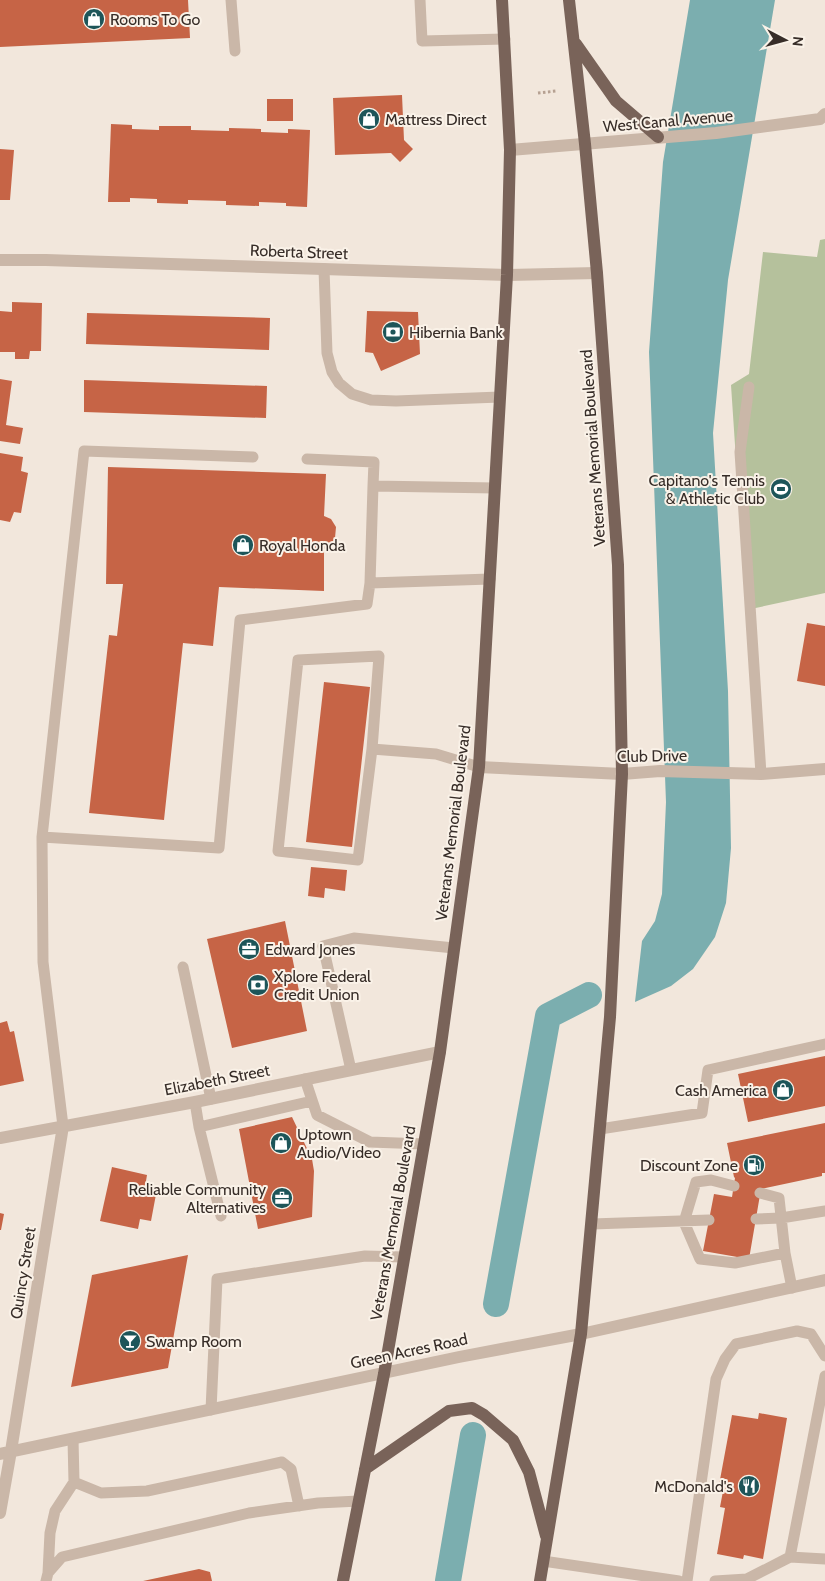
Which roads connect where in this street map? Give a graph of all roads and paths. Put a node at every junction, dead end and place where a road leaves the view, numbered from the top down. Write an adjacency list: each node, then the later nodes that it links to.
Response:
1 (232, 0): 7 (lane)
2 (420, 0): 5 (lane)
3 (502, 0): 5 (main road, Veterans Memorial Boulevard)
4 (569, 0): 6 (main road, Veterans Memorial Boulevard)
5 (505, 39): 13 (main road, Veterans Memorial Boulevard)
6 (574, 41): 11 (main road); 12 (main road, Veterans Memorial Boulevard)
7 (235, 51)
8 (556, 91): 9 (path)
9 (538, 93)
10 (825, 114): 11 (street, West Canal Avenue)
11 (658, 137): 12 (street, West Canal Avenue)
12 (585, 144): 13 (street, West Canal Avenue); 16 (main road, Veterans Memorial Boulevard)
13 (510, 150): 17 (main road, Veterans Memorial Boulevard)
14 (0, 260): 15 (street, Roberta Street)
15 (324, 269): 17 (street, Roberta Street); 19 (lane)
16 (597, 273): 17 (street, Roberta Street); 29 (main road, Veterans Memorial Boulevard)
17 (507, 275): 19 (main road, Veterans Memorial Boulevard)
18 (749, 386): 30 (lane)
19 (500, 397): 23 (main road, Veterans Memorial Boulevard)
20 (253, 457): 31 (lane)
21 (307, 459): 22 (lane)
22 (374, 486): 23 (lane); 25 (lane)
23 (495, 488): 24 (main road, Veterans Memorial Boulevard)
24 (490, 579): 25 (lane); 27 (main road, Veterans Memorial Boulevard)
25 (370, 583): 31 (lane)
26 (372, 749): 26 (lane); 27 (lane)
27 (479, 767): 29 (street, Club Drive); 32 (main road, Veterans Memorial Boulevard)
28 (825, 769): 30 (street, Club Drive)
29 (622, 774): 30 (street, Club Drive); 43 (main road, Veterans Memorial Boulevard)
30 (761, 774)
31 (42, 837): 41 (lane)
32 (454, 948): 35 (main road, Veterans Memorial Boulevard); 36 (lane)
33 (183, 967): 38 (lane)
34 (825, 1044): 43 (lane)
35 (440, 1052): 36 (street, Elizabeth Street); 45 (main road, Veterans Memorial Boulevard)
36 (351, 1070): 37 (street, Elizabeth Street)
37 (305, 1079): 38 (street, Elizabeth Street); 39 (lane)
38 (211, 1099): 40 (street, Elizabeth Street)
39 (312, 1101): 42 (lane); 45 (lane)
40 (195, 1102): 41 (street, Elizabeth Street); 42 (lane)
41 (63, 1126): 44 (street, Elizabeth Street); 65 (street, Quincy Street)
42 (199, 1127): 49 (lane)
43 (600, 1129): 54 (main road, Veterans Memorial Boulevard)
44 (0, 1138)
45 (424, 1144): 56 (main road, Veterans Memorial Boulevard)
46 (734, 1186): 53 (lane)
47 (760, 1193): 50 (lane)
48 (825, 1211): 50 (lane)
49 (221, 1216)
50 (781, 1218): 51 (lane); 55 (lane)
51 (756, 1219)
52 (709, 1220): 53 (lane)
53 (684, 1222): 54 (lane); 55 (lane)
54 (592, 1224): 59 (main road, Veterans Memorial Boulevard)
55 (785, 1253): 58 (lane)
56 (404, 1257): 61 (main road, Veterans Memorial Boulevard); 63 (lane)
57 (825, 1280): 58 (street, Green Acres Road)
58 (792, 1288): 59 (street, Green Acres Road)
59 (581, 1334): 61 (street, Green Acres Road); 71 (main road, Veterans Memorial Boulevard)
60 (825, 1356): 79 (lane)
61 (384, 1374): 63 (street, Green Acres Road); 66 (main road, Veterans Memorial Boulevard)
62 (825, 1376): 72 (lane)
63 (211, 1410): 64 (street, Green Acres Road)
64 (73, 1439): 65 (street, Green Acres Road); 67 (lane)
65 (6, 1453): 70 (street, Quincy Street)
66 (365, 1469): 68 (main road, Veterans Memorial Boulevard); 71 (main road)
67 (74, 1482): 69 (lane); 75 (lane)
68 (358, 1501): 69 (lane); 76 (main road, Veterans Memorial Boulevard)
69 (299, 1506): 75 (lane)
70 (0, 1513)
71 (547, 1541): 74 (main road, Veterans Memorial Boulevard)
72 (790, 1557): 73 (lane); 80 (lane)
73 (825, 1559)
74 (543, 1561): 77 (main road, Veterans Memorial Boulevard); 78 (lane)
75 (47, 1577)
76 (343, 1581)
77 (540, 1581)
78 (678, 1581)
79 (688, 1581)
80 (715, 1581)

